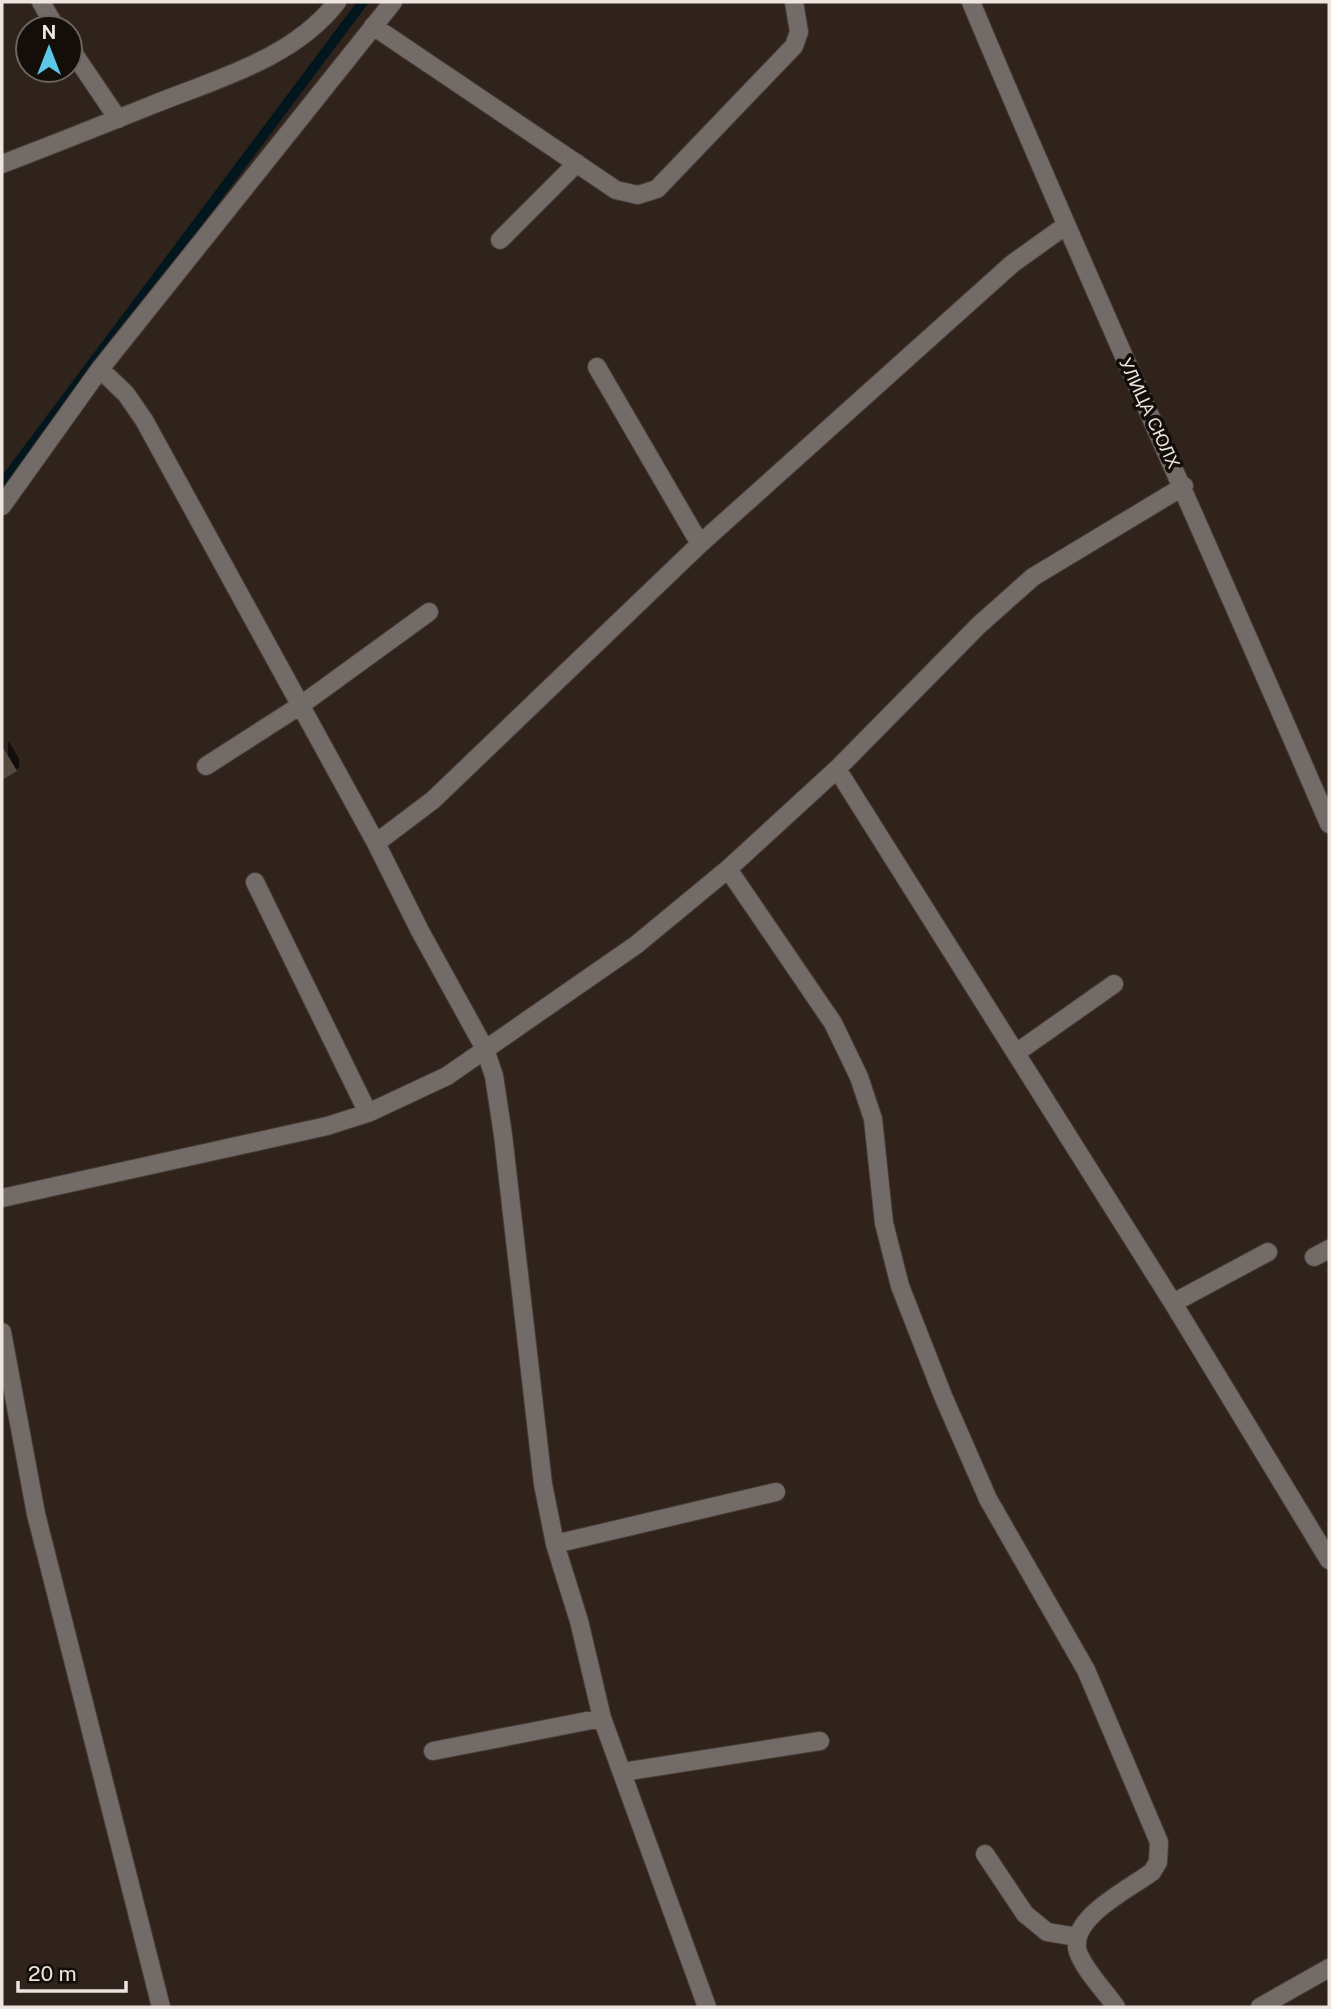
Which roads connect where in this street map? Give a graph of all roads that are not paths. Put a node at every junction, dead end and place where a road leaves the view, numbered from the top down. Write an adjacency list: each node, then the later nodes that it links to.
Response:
1 (337, 2): 7 (street)
2 (393, 2): 5 (street)
3 (794, 2): 8 (street)
4 (971, 2): 10 (street, УЛИЦА СЮЛХ)
5 (373, 26): 8 (street); 13 (street)
6 (84, 68): 7 (street)
7 (118, 118): 9 (street)
8 (577, 163): 11 (street)
9 (2, 164)
10 (1065, 226): 14 (street, УЛИЦА СЮЛХ); 16 (street)
11 (500, 240)
12 (597, 367): 16 (street)
13 (100, 369): 15 (street); 18 (street)
14 (1184, 486): 20 (street); 21 (street, УЛИЦА СЮЛХ)
15 (2, 506)
16 (700, 544): 22 (street)
17 (429, 612): 18 (street)
18 (301, 705): 19 (street); 22 (street)
19 (206, 766)
20 (837, 769): 23 (street); 27 (street)
21 (1329, 824)
22 (376, 843): 26 (street)
23 (728, 869): 26 (street); 41 (street)
24 (255, 882): 28 (street)
25 (1114, 984): 27 (street)
26 (485, 1049): 28 (street); 34 (street)
27 (1016, 1054): 31 (street)
28 (368, 1113): 29 (street)
29 (2, 1198)
30 (1268, 1252): 31 (street)
31 (1173, 1303): 35 (street)
32 (2, 1332): 43 (street)
33 (776, 1492): 34 (street)
34 (555, 1544): 36 (street)
35 (1329, 1560)
36 (602, 1718): 38 (street); 39 (street)
37 (820, 1741): 39 (street)
38 (433, 1751)
39 (622, 1772): 44 (street)
40 (985, 1854): 41 (street)
41 (1077, 1937): 45 (street)
42 (1329, 1968): 46 (street)
43 (161, 2007)
44 (707, 2007)
45 (1116, 2007)
46 (1260, 2007)

